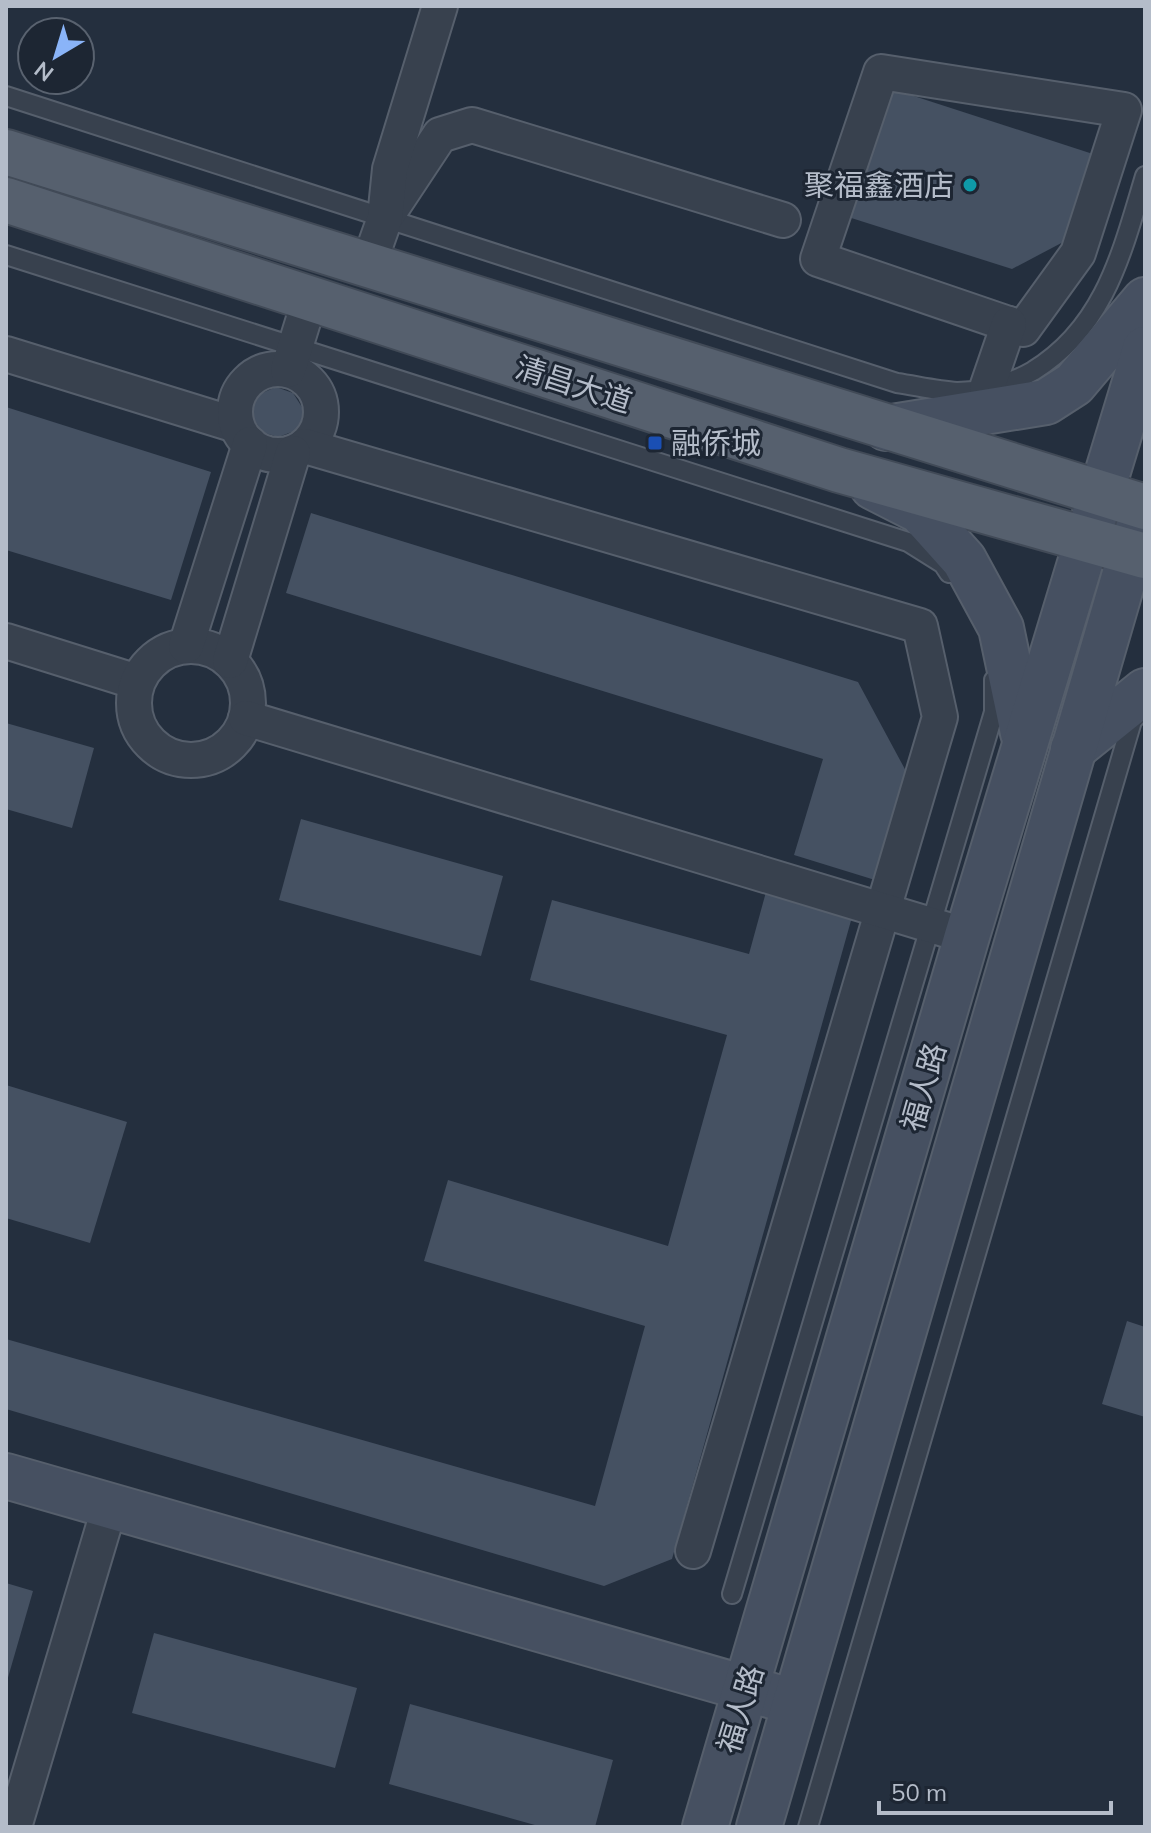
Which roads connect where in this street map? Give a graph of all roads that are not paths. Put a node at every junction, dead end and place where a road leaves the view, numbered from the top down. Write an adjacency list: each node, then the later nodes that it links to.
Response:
1 (440, 6): 6 (street)
2 (6, 96): 6 (lane)
3 (6, 152): 9 (main road, 清昌大道)
4 (1145, 176): 16 (lane)
5 (6, 200): 10 (main road, 清昌大道)
6 (385, 218): 7 (street); 9 (street); 16 (lane)
7 (783, 220)
8 (6, 255): 15 (lane)
9 (368, 266): 17 (main road, 清昌大道)
10 (310, 299): 15 (street); 20 (main road, 清昌大道)
11 (1145, 300): 17 (main road)
12 (1009, 324): 12 (street); 16 (street)
13 (1145, 349): 21 (main road, 福人路)
14 (6, 354): 18 (street)
15 (291, 358): 18 (street); 19 (street); 35 (lane)
16 (987, 388)
17 (886, 428): 21 (main road, 清昌大道)
18 (243, 434): 19 (street); 26 (street)
19 (299, 449): 27 (street); 34 (street)
20 (839, 470): 23 (main road, 清昌大道); 32 (main road)
21 (1101, 492): 22 (main road, 清昌大道); 23 (main road, 福人路)
22 (1145, 506): 24 (main road, 福人路)
23 (1086, 539): 24 (main road, 清昌大道); 32 (main road, 福人路)
24 (1139, 554): 33 (main road, 福人路)
25 (6, 641): 28 (street)
26 (186, 646): 27 (street); 28 (street)
27 (230, 661): 31 (street)
28 (137, 682): 31 (street)
29 (1145, 691): 33 (main road)
30 (1145, 707): 46 (lane)
31 (246, 718): 34 (street)
32 (1025, 743): 35 (main road, 福人路)
33 (1073, 749): 42 (main road, 福人路)
34 (884, 910): 35 (street); 39 (street)
35 (949, 930): 40 (lane); 41 (main road, 福人路)
36 (6, 1476): 38 (main road)
37 (6, 1493): 38 (main road)
38 (106, 1514): 41 (main road); 43 (street)
39 (693, 1551)
40 (732, 1594)
41 (742, 1702): 42 (main road); 44 (main road, 福人路)
42 (792, 1718): 45 (main road, 福人路)
43 (14, 1827)
44 (705, 1827)
45 (759, 1827)
46 (808, 1827)

